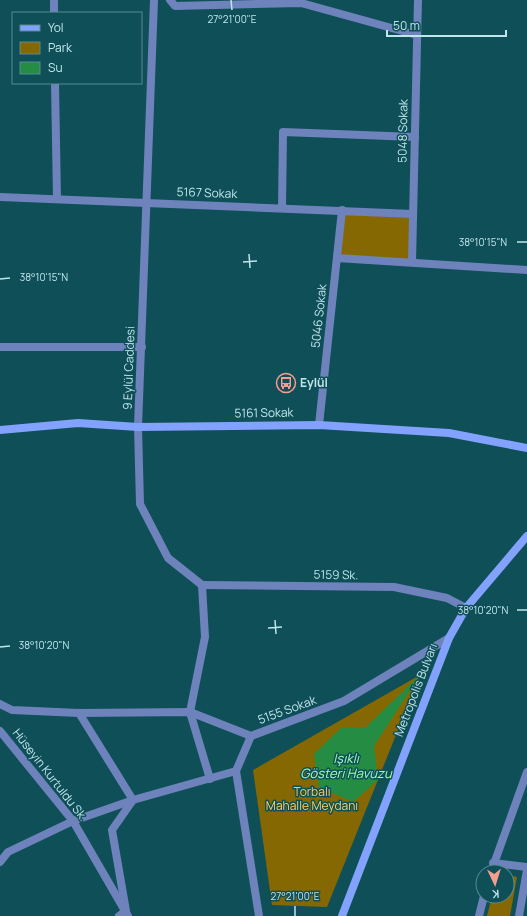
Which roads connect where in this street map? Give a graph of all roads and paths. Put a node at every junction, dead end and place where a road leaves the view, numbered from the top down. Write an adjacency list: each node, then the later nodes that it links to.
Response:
1 (54, 0): 5 (street)
2 (154, 0): 11 (street, 9 Eylül Caddesi)
3 (170, 0): 6 (street)
4 (418, 0): 6 (street, 5048 Sokak)
5 (54, 12)
6 (417, 35): 8 (street, 5048 Sokak)
7 (55, 84): 10 (street)
8 (415, 137): 12 (street); 14 (street, 5048 Sokak)
9 (0, 198): 10 (street, 5167 Sokak)
10 (57, 200): 11 (street, 5167 Sokak)
11 (145, 203): 12 (street, 5167 Sokak); 19 (street, 9 Eylül Caddesi)
12 (282, 208): 13 (street, 5167 Sokak)
13 (342, 210): 14 (street, 5167 Sokak); 15 (street, 5046 Sokak)
14 (413, 214): 16 (street, 5048 Sokak)
15 (337, 258): 16 (street); 20 (street, 5046 Sokak)
16 (412, 262): 17 (street)
17 (527, 270)
18 (0, 347): 19 (street)
19 (142, 347): 21 (street, 9 Eylül Caddesi)
20 (319, 425): 21 (main road, 5161 Sokak); 23 (main road, 5161 Sokak)
21 (138, 427): 22 (main road, 5161 Sokak); 25 (street, 9 Eylül Caddesi)
22 (0, 430)
23 (527, 448)
24 (527, 536): 26 (main road, Metropolis Bulvarı)
25 (202, 585): 26 (street, 5159 Sk.); 29 (street)
26 (466, 608): 27 (main road, Metropolis Bulvarı)
27 (449, 638): 32 (street, 5155 Sokak); 44 (main road, Metropolis Bulvarı)
28 (0, 704): 30 (street, 5155 Sokak)
29 (190, 712): 30 (street, 5155 Sokak); 32 (street, 5155 Sokak); 35 (street)
30 (80, 713): 36 (street)
31 (0, 731): 37 (street, Hüseyin Kurtuldu Sk.)
32 (251, 736): 33 (street)
33 (236, 771): 35 (street); 43 (street)
34 (527, 772): 39 (street)
35 (210, 779): 36 (street)
36 (133, 800): 37 (street); 42 (street)
37 (73, 821): 38 (street); 42 (street, Hüseyin Kurtuldu Sk.)
38 (0, 862)
39 (493, 863): 40 (street)
40 (527, 869): 46 (street)
41 (482, 904): 45 (street)
42 (125, 914)
43 (259, 916)
44 (342, 916)
45 (479, 916)
46 (519, 916)

